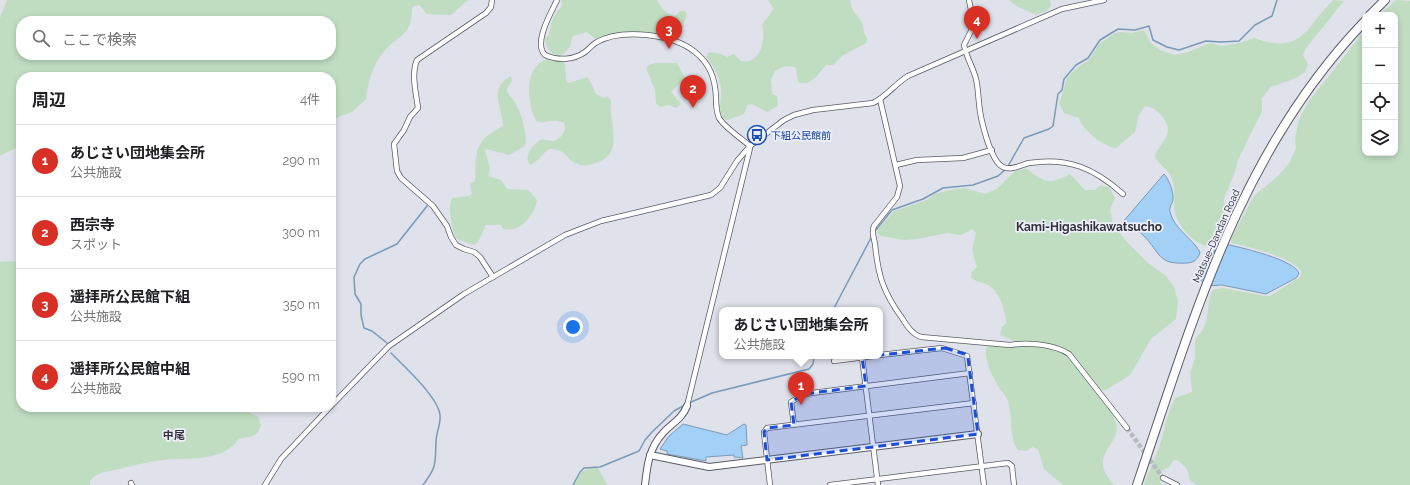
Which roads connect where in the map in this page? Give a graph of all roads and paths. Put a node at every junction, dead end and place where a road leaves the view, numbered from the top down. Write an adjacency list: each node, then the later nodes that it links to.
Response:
1 (492, 0): 14 (street)
2 (557, 0): 10 (street)
3 (969, 0): 8 (street)
4 (1104, 0): 8 (street)
5 (1385, 0): 6 (highway)
6 (1373, 12)
7 (1362, 24): 41 (highway, Matsue-Dandan Road)
8 (965, 51): 9 (street); 11 (street)
9 (880, 99): 10 (street); 12 (street)
10 (750, 146): 14 (street); 22 (street)
11 (992, 150): 12 (street); 13 (street)
12 (896, 165): 27 (street)
13 (1123, 194)
14 (493, 276): 21 (street)
15 (883, 355): 19 (street)
16 (848, 359): 18 (street)
17 (862, 359): 20 (street)
18 (834, 361)
19 (970, 373): 20 (street); 23 (street)
20 (866, 386): 25 (street); 26 (street)
21 (336, 400)
22 (688, 403): 30 (street)
23 (974, 403): 25 (street); 28 (street)
24 (325, 412): 35 (street)
25 (869, 415): 26 (street); 29 (street)
26 (794, 425): 31 (street)
27 (1127, 428)
28 (978, 434): 29 (street); 32 (street)
29 (873, 447): 31 (street); 34 (street)
30 (650, 455): 31 (street); 36 (street)
31 (767, 460): 37 (street)
32 (982, 466): 34 (street); 39 (street); 40 (street)
33 (1163, 478): 42 (street)
34 (878, 482): 38 (street)
35 (265, 485)
36 (645, 485)
37 (770, 485)
38 (830, 485)
39 (984, 485)
40 (1014, 485)
41 (1137, 485)
42 (1177, 485)

